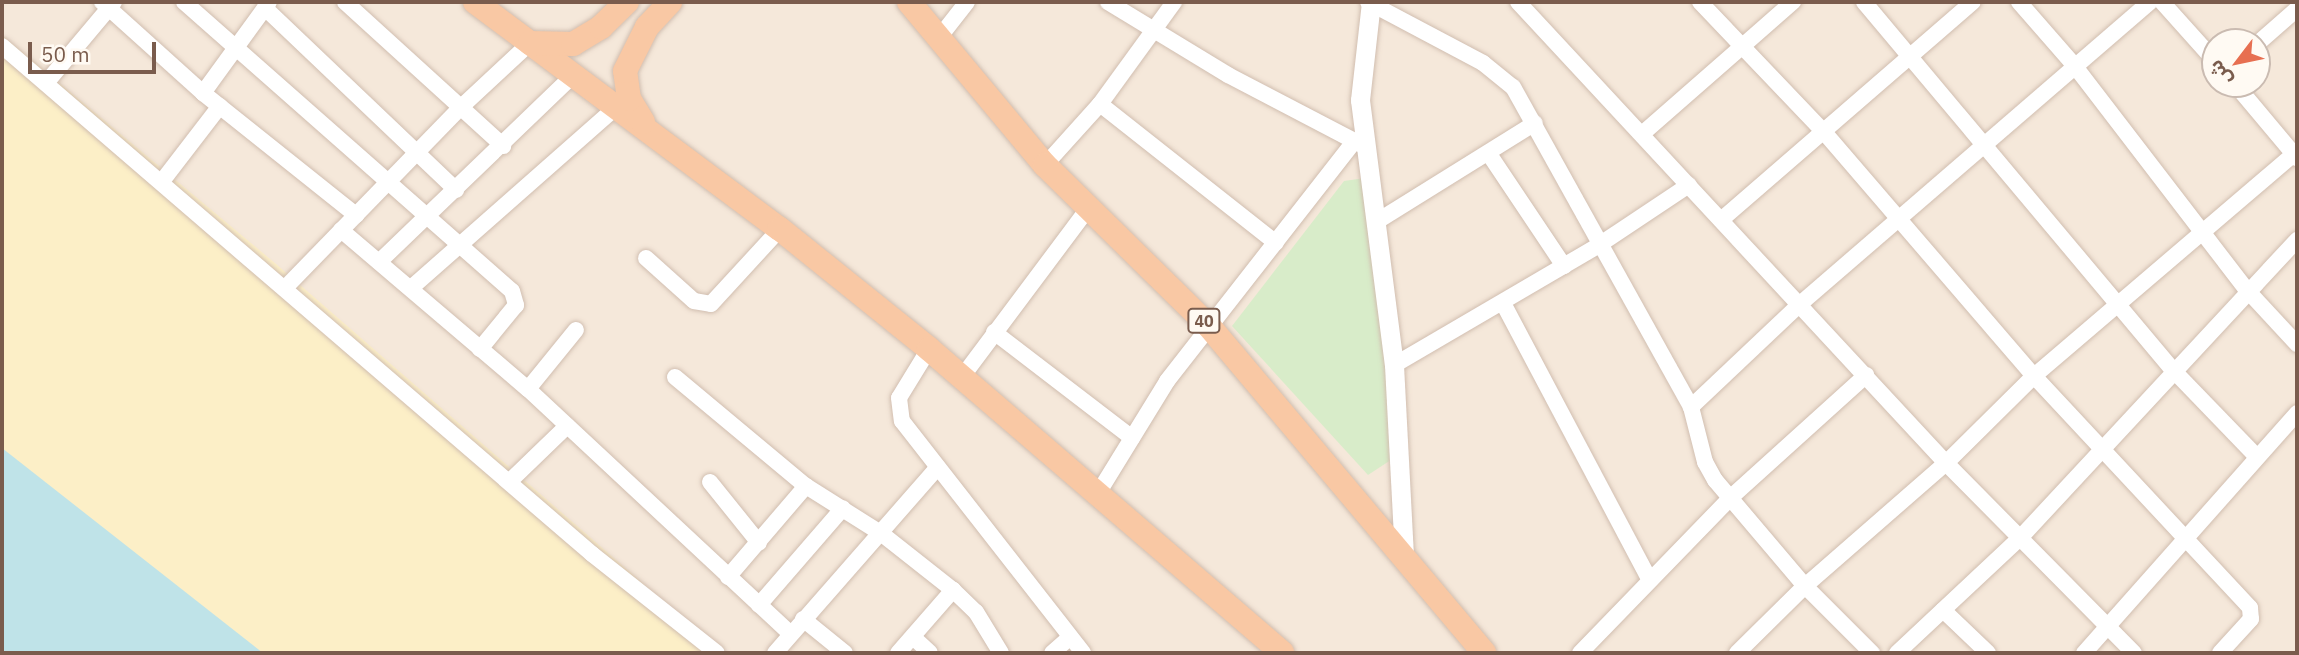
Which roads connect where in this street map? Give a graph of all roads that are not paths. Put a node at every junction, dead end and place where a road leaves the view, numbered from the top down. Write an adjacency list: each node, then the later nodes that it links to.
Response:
1 (184, 2): 26 (street)
2 (345, 2): 39 (street)
3 (474, 2): 25 (highway)
4 (627, 2): 25 (highway)
5 (670, 2): 43 (highway)
6 (909, 2): 24 (highway, 40)
7 (967, 2): 24 (street)
8 (1108, 2): 22 (street)
9 (1174, 2): 22 (street)
10 (1370, 2): 40 (street); 45 (street)
11 (1518, 2): 42 (street)
12 (1700, 2): 27 (street)
13 (1793, 2): 27 (street)
14 (1864, 2): 30 (street)
15 (1973, 2): 30 (street)
16 (2019, 2): 31 (street)
17 (2150, 2): 31 (street)
18 (2162, 2): 28 (street)
19 (108, 3): 33 (street); 34 (street)
20 (267, 5): 26 (street); 47 (street)
21 (2297, 9): 23 (street)
22 (1152, 32): 36 (street); 45 (street)
23 (2271, 32)
24 (938, 39): 50 (highway, 40)
25 (530, 44): 32 (highway); 39 (street)
26 (237, 45): 34 (street); 52 (street)
27 (1741, 45): 41 (street); 42 (street)
28 (2201, 45)
29 (2, 46): 33 (street)
30 (1914, 55): 41 (street); 44 (street)
31 (2074, 65): 44 (street); 63 (street)
32 (572, 76): 38 (highway); 46 (street)
33 (46, 83): 51 (street)
34 (203, 93): 37 (street)
35 (2247, 98): 49 (street)
36 (1100, 104): 50 (street); 66 (street)
37 (220, 106): 51 (street); 56 (street)
38 (616, 107): 43 (highway); 65 (street)
39 (459, 108): 46 (street); 47 (street)
40 (1535, 123): 48 (street); 67 (street)
41 (1825, 132): 58 (street); 59 (street)
42 (1642, 134): 53 (street)
43 (650, 135): 61 (highway)
44 (1984, 142): 58 (street); 74 (street)
45 (1360, 144): 60 (street); 66 (street)
46 (503, 146): 54 (street)
47 (414, 154): 52 (street); 54 (street)
48 (1489, 154): 60 (street); 70 (street)
49 (2296, 154): 63 (street)
50 (1045, 165): 55 (highway, 40)
51 (163, 180): 71 (street)
52 (390, 180): 56 (street); 57 (street)
53 (1689, 185): 59 (street); 67 (street)
54 (456, 190): 57 (street)
55 (1089, 207): 77 (highway, 40); 79 (street)
56 (356, 215): 62 (street)
57 (426, 216): 65 (street); 69 (street)
58 (1898, 218): 76 (street); 86 (street)
59 (1721, 220): 76 (street)
60 (1376, 222): 83 (street)
61 (780, 229): 68 (street); 82 (highway)
62 (341, 230): 69 (street); 71 (street)
63 (2200, 232): 73 (street); 74 (street)
64 (2297, 240): 73 (street)
65 (461, 243): 72 (street); 81 (street)
66 (1276, 243): 77 (street)
67 (1599, 245): 70 (street); 90 (street)
68 (646, 258)
69 (379, 262): 72 (street)
70 (1564, 266): 75 (street)
71 (285, 288): 98 (street)
72 (411, 288): 81 (street)
73 (2246, 289): 80 (street); 84 (street)
74 (2119, 301): 84 (street); 86 (street)
75 (1503, 303): 83 (street); 110 (street)
76 (1800, 303): 85 (street); 90 (street)
77 (1208, 325): 93 (street); 108 (highway, 40)
78 (576, 330): 89 (street)
79 (994, 332): 88 (street); 93 (street)
80 (2297, 344)
81 (480, 349): 89 (street)
82 (929, 349): 88 (highway); 97 (street)
83 (1394, 365): 108 (street)
84 (2174, 370): 94 (street); 95 (street)
85 (1866, 375): 96 (street); 102 (street)
86 (2034, 376): 94 (street); 96 (street)
87 (675, 377): 100 (street)
88 (962, 377): 101 (highway)
89 (528, 389): 92 (street)
90 (1691, 407): 102 (street)
91 (2297, 413): 95 (street)
92 (567, 426): 98 (street); 109 (street)
93 (1132, 438): 101 (street)
94 (2105, 450): 105 (street); 106 (street)
95 (2256, 456): 105 (street)
96 (1946, 463): 106 (street); 111 (street)
97 (938, 467): 104 (street); 119 (street)
98 (509, 482): 120 (street)
99 (710, 482): 107 (street)
100 (806, 486): 103 (street); 107 (street)
101 (1097, 495): 128 (highway)
102 (1729, 499): 110 (street); 111 (street)
103 (843, 509): 104 (street); 113 (street)
104 (881, 534): 112 (street); 115 (street)
105 (2186, 536): 116 (street); 137 (street)
106 (2020, 538): 114 (street); 116 (street)
107 (759, 543): 109 (street)
108 (1404, 554): 129 (highway, 40)
109 (728, 577): 113 (street)
110 (1649, 579): 130 (street)
111 (1805, 586): 131 (street); 132 (street)
112 (953, 590): 118 (street); 125 (street)
113 (759, 605): 117 (street)
114 (1943, 610): 133 (street); 134 (street)
115 (803, 619): 117 (street); 122 (street)
116 (2109, 627): 135 (street); 136 (street)
117 (790, 633): 121 (street)
118 (913, 637): 123 (street); 124 (street)
119 (1069, 638): 126 (street); 127 (street)
120 (717, 653)
121 (775, 653)
122 (845, 653)
123 (898, 653)
124 (930, 653)
125 (1001, 653)
126 (1052, 653)
127 (1083, 653)
128 (1282, 653)
129 (1484, 653)
130 (1580, 653)
131 (1737, 653)
132 (1872, 653)
133 (1897, 653)
134 (1988, 653)
135 (2084, 653)
136 (2134, 653)
137 (2220, 653)

